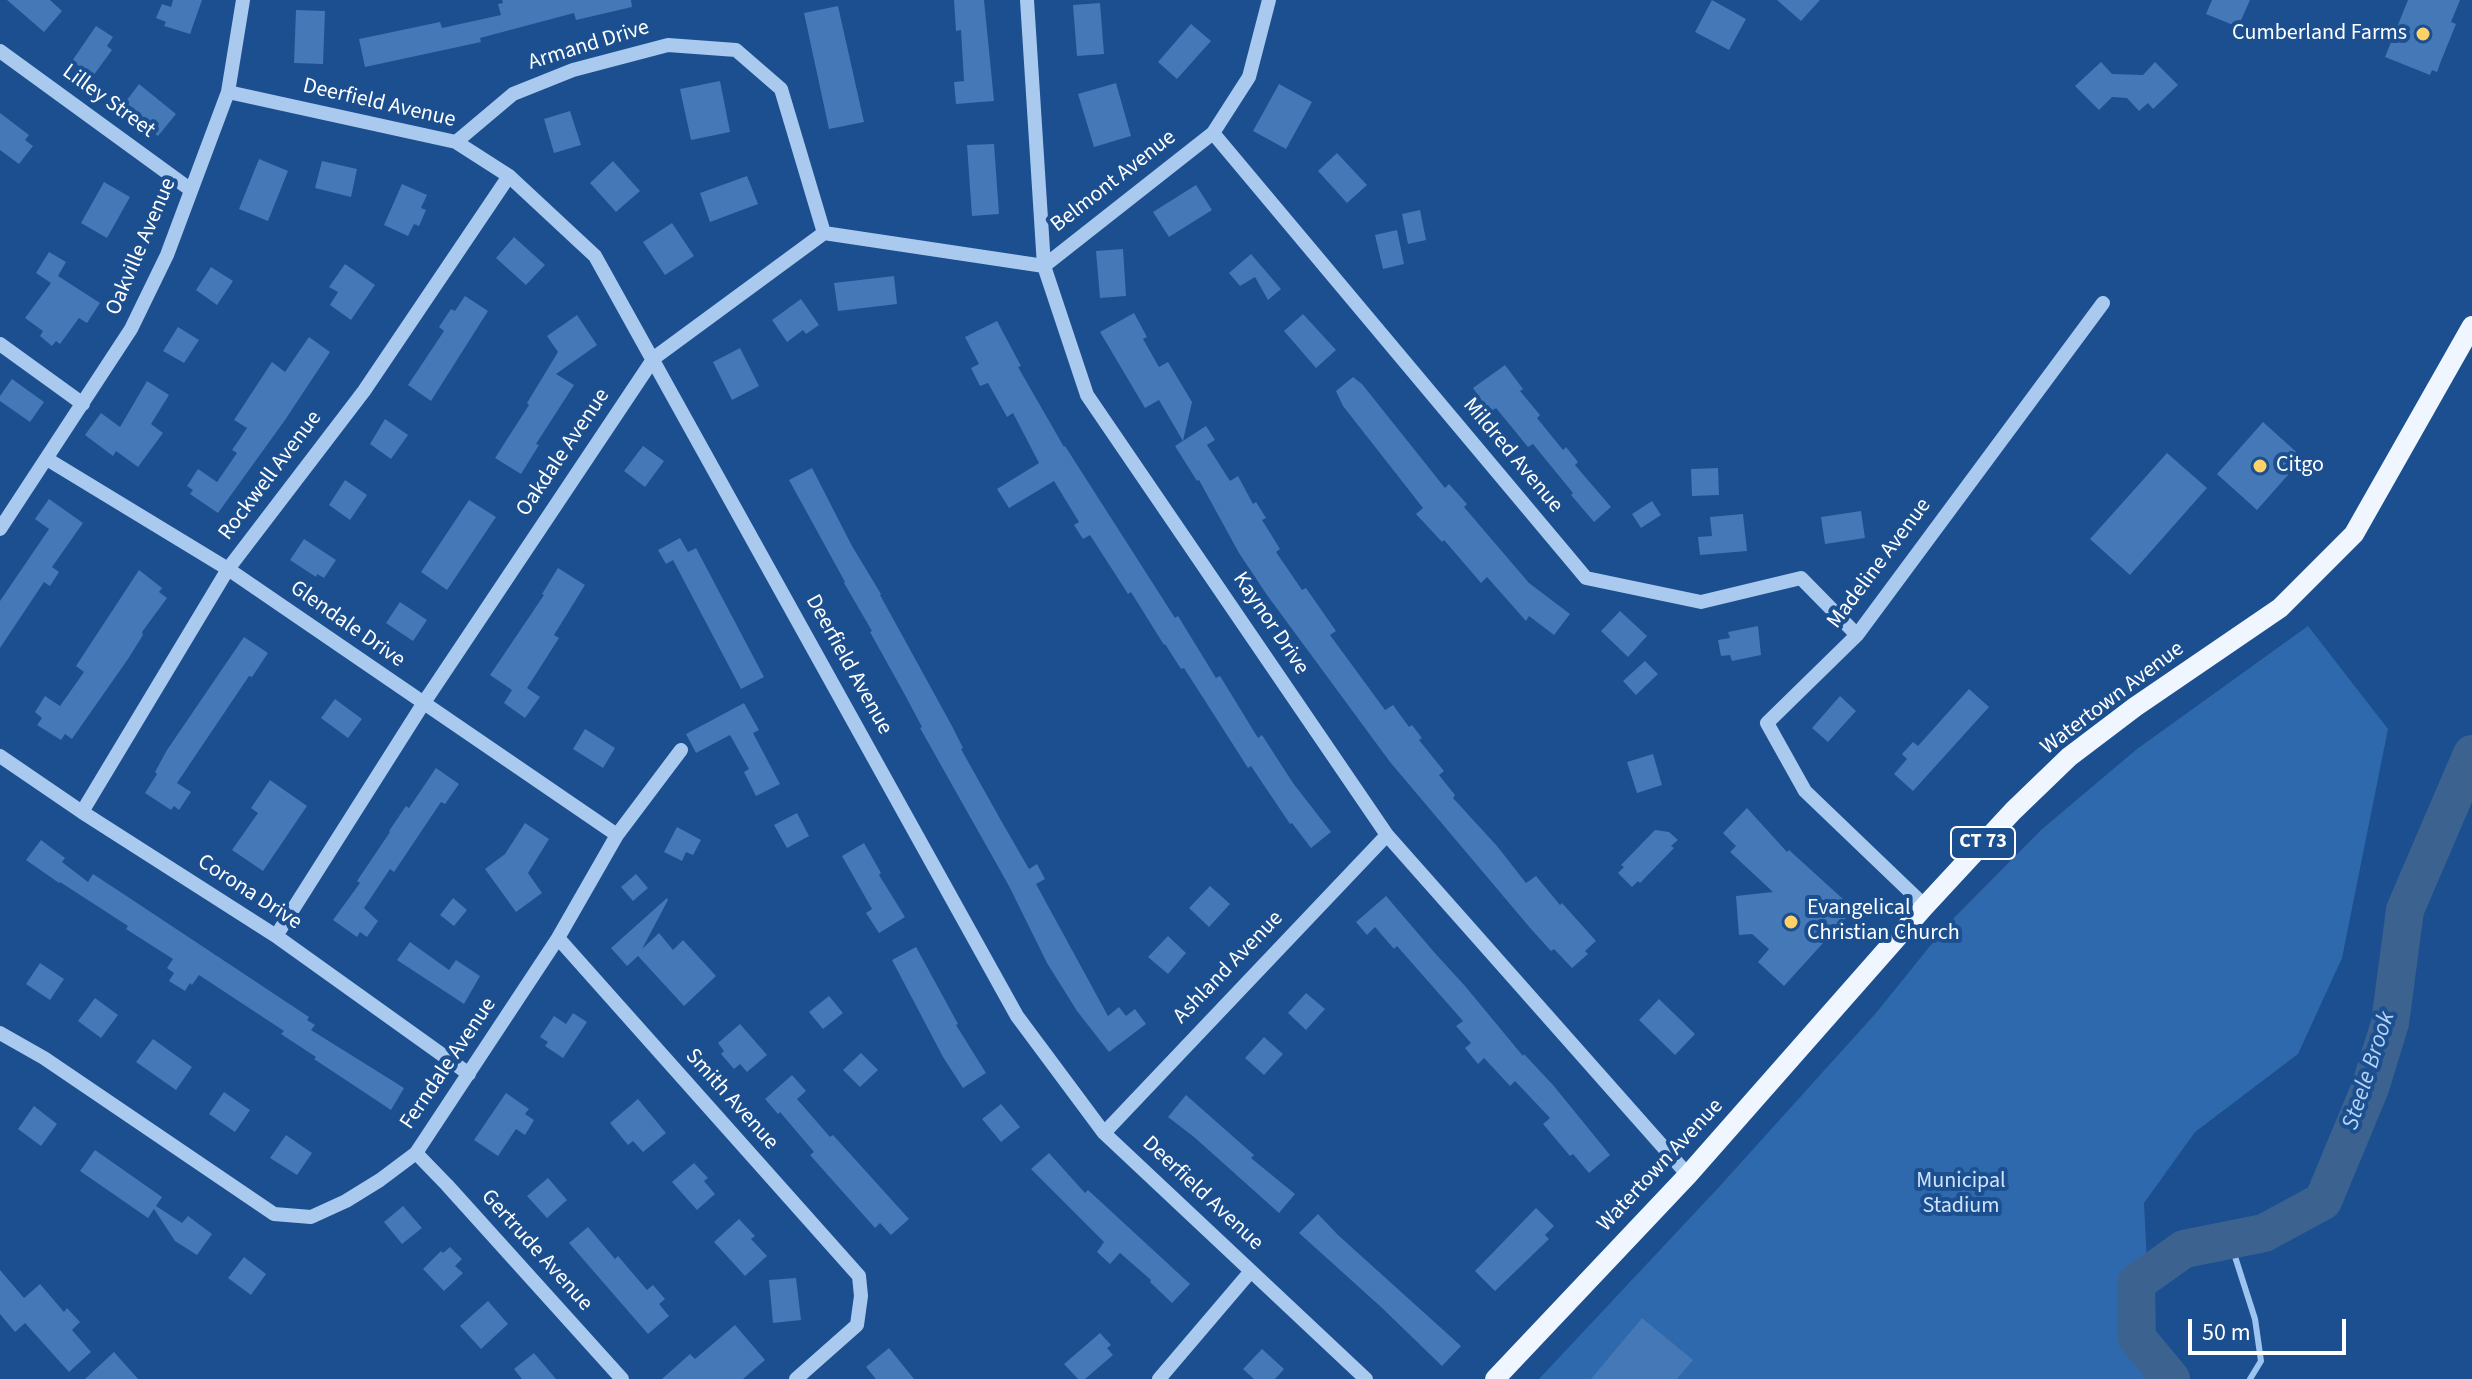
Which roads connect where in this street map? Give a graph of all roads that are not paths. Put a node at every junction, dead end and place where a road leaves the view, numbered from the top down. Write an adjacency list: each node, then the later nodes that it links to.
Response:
1 (243, 0): 5 (street, Oakville Avenue)
2 (1027, 0): 11 (street, Kaynor Drive)
3 (1269, 0): 6 (street, Belmont Avenue)
4 (0, 51): 9 (street, Lilley Street)
5 (228, 92): 7 (street, Deerfield Avenue); 9 (street, Oakville Avenue)
6 (1213, 133): 11 (street, Belmont Avenue); 20 (street, Mildred Avenue)
7 (456, 142): 8 (street, Deerfield Avenue); 10 (street, Armand Drive)
8 (509, 176): 15 (street, Deerfield Avenue); 19 (street, Rockwell Avenue)
9 (191, 190): 16 (street, Oakville Avenue)
10 (824, 233): 11 (street); 15 (street, Oakdale Avenue)
11 (1044, 266): 26 (street, Kaynor Drive)
12 (2103, 303): 20 (street, Madeline Avenue)
13 (2472, 326): 27 (main road, Watertown Avenue / CT 73)
14 (0, 344): 16 (street)
15 (654, 358): 21 (street, Oakdale Avenue); 32 (street, Deerfield Avenue)
16 (83, 404): 17 (street, Oakville Avenue)
17 (47, 459): 18 (street, Oakville Avenue); 19 (street, Glendale Drive)
18 (0, 529)
19 (228, 569): 21 (street, Glendale Drive); 24 (street, Rockwell Avenue)
20 (1857, 635): 27 (street, Madeline Avenue)
21 (423, 704): 25 (street, Glendale Drive); 28 (street, Oakdale Avenue)
22 (681, 750): 25 (street, Ferndale Avenue)
23 (0, 756): 24 (street, Corona Drive)
24 (82, 812): 28 (street, Corona Drive)
25 (617, 835): 29 (street, Ferndale Avenue)
26 (1387, 835): 32 (street, Ashland Avenue); 34 (street, Kaynor Drive)
27 (1925, 906): 34 (main road, Watertown Avenue / CT 73)
28 (276, 936): 31 (street, Corona Drive)
29 (558, 938): 31 (street, Ferndale Avenue); 37 (street, Smith Avenue)
30 (0, 1033): 33 (street, Ferndale Avenue)
31 (469, 1074): 33 (street, Ferndale Avenue)
32 (1104, 1133): 35 (street, Deerfield Avenue)
33 (416, 1153): 36 (street, Gertrude Avenue)
34 (1688, 1175): 40 (main road, Watertown Avenue / CT 73)
35 (1251, 1271): 38 (street); 39 (street, Deerfield Avenue)
36 (622, 1379)
37 (796, 1379)
38 (1159, 1379)
39 (1366, 1379)
40 (1495, 1379)

